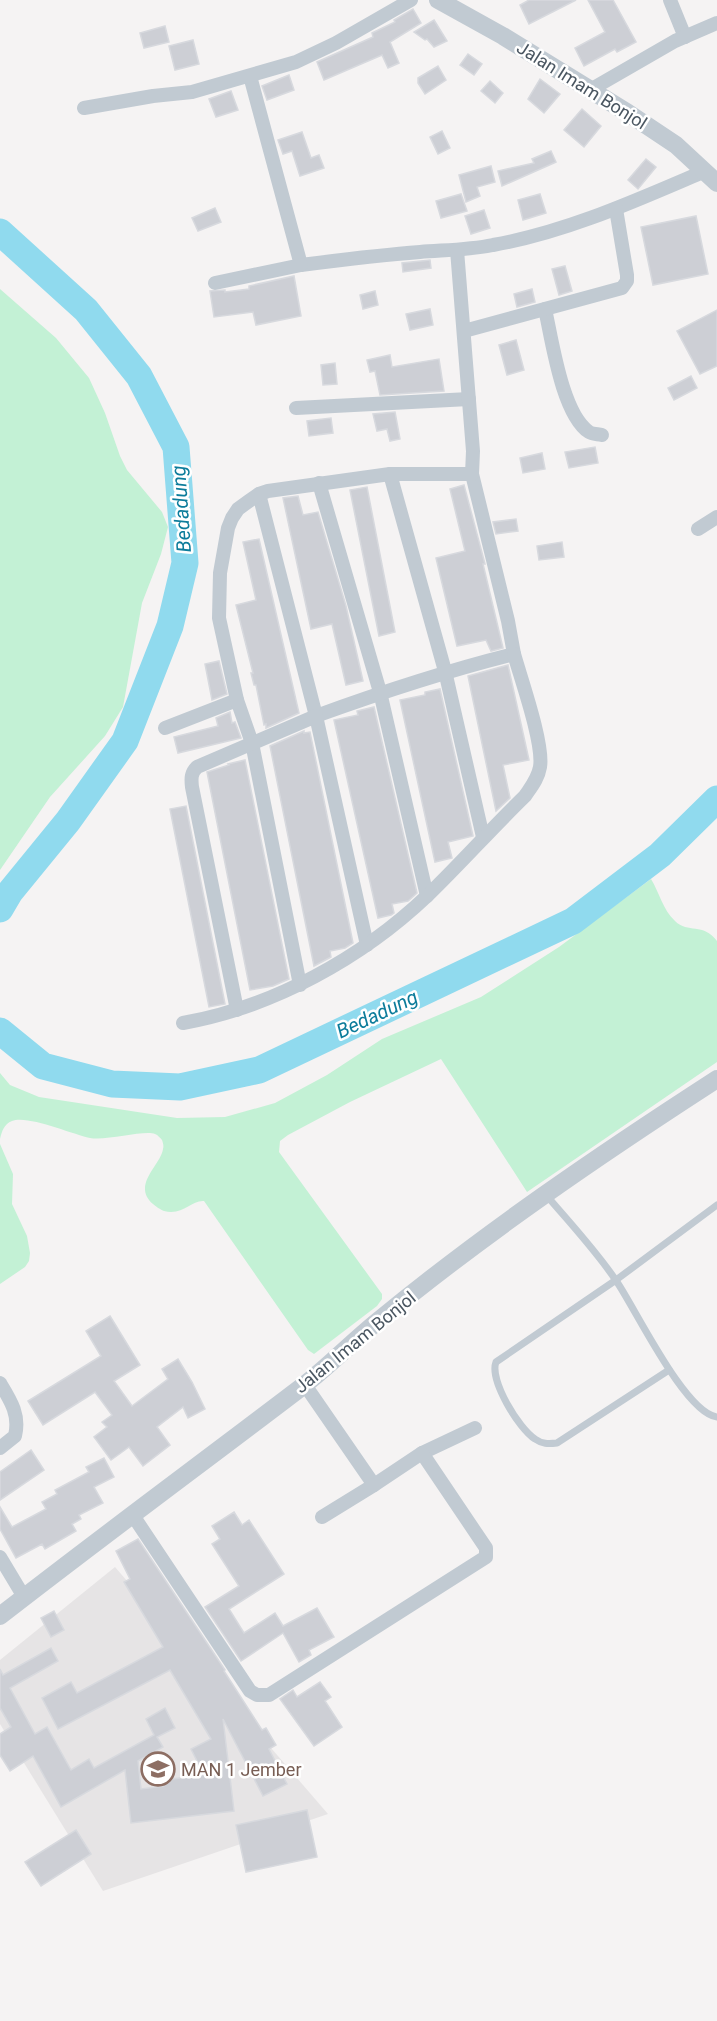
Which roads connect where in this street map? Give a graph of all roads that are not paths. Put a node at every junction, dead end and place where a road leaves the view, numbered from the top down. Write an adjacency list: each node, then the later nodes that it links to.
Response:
1 (411, 0): 6 (street)
2 (438, 0): 7 (street, Jalan Imam Bonjol)
3 (670, 0): 5 (street)
4 (717, 23): 5 (street)
5 (685, 37): 7 (street)
6 (250, 76): 8 (street); 12 (street)
7 (590, 90): 9 (street, Jalan Imam Bonjol)
8 (84, 108)
9 (711, 177): 10 (street)
10 (616, 209): 11 (street); 14 (street)
11 (457, 250): 12 (street); 15 (street)
12 (301, 265): 13 (street)
13 (215, 283)
14 (545, 309): 15 (street); 18 (street)
15 (464, 332): 16 (street)
16 (469, 399): 17 (street); 20 (street)
17 (296, 408)
18 (602, 435)
19 (390, 474): 20 (street); 21 (street); 26 (street)
20 (472, 474): 25 (street)
21 (318, 483): 22 (street); 27 (street)
22 (259, 494): 28 (street); 29 (street)
23 (717, 517): 24 (street)
24 (698, 530)
25 (514, 654): 26 (street); 32 (street)
26 (445, 671): 27 (street); 32 (street)
27 (380, 692): 29 (street); 33 (street)
28 (237, 700): 30 (street); 31 (street)
29 (316, 716): 31 (street); 34 (street)
30 (165, 728)
31 (252, 744): 35 (street); 36 (street)
32 (483, 837): 33 (street)
33 (428, 896): 34 (street)
34 (367, 945): 35 (street)
35 (300, 985): 36 (street)
36 (237, 1010): 37 (street)
37 (183, 1023)
38 (717, 1079): 39 (street, Jalan Imam Bonjol)
39 (546, 1195): 41 (lane); 44 (street, Jalan Imam Bonjol)
40 (717, 1205): 41 (lane)
41 (616, 1280): 42 (lane); 42 (lane)
42 (669, 1370): 45 (lane)
43 (0, 1383): 47 (street)
44 (304, 1385): 49 (street); 50 (street, Jalan Imam Bonjol)
45 (717, 1417)
46 (475, 1428): 48 (street)
47 (0, 1448)
48 (422, 1453): 49 (street); 50 (street)
49 (374, 1485): 51 (street)
50 (132, 1514): 53 (street, Jalan Imam Bonjol)
51 (322, 1517)
52 (0, 1557): 53 (street)
53 (24, 1597): 54 (street, Jalan Imam Bonjol)
54 (0, 1616)

